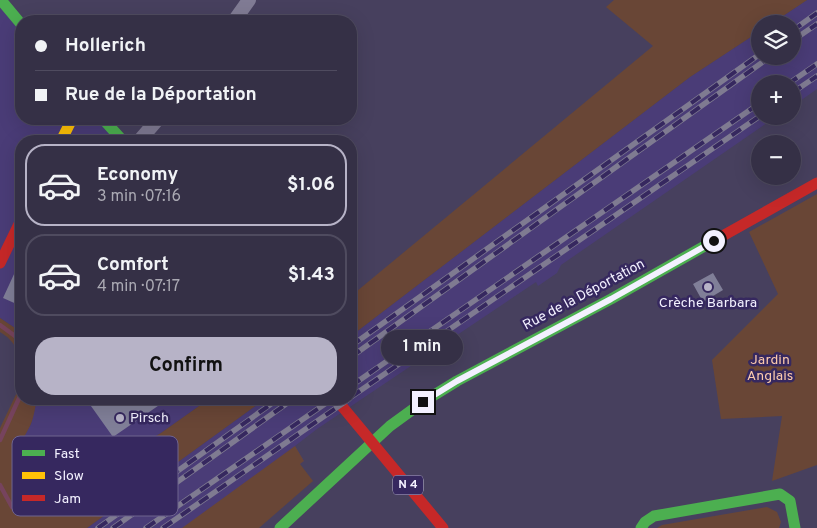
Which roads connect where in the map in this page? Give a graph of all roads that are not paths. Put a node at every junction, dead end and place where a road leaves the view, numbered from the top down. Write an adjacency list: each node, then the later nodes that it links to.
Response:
1 (1, 0): 4 (street)
2 (249, 0): 3 (street)
3 (238, 15)
4 (15, 17)
5 (108, 125): 7 (street)
6 (153, 125): 8 (street)
7 (117, 135)
8 (144, 135)
9 (817, 183): 13 (street, Rue de la Déportation)
10 (15, 232): 11 (street)
11 (0, 263)
12 (341, 405): 13 (street, N 4)
13 (372, 443): 14 (street, Rue de la Déportation); 15 (street, N 4)
14 (280, 528)
15 (443, 528)
16 (641, 528): 17 (street)
17 (795, 528)

